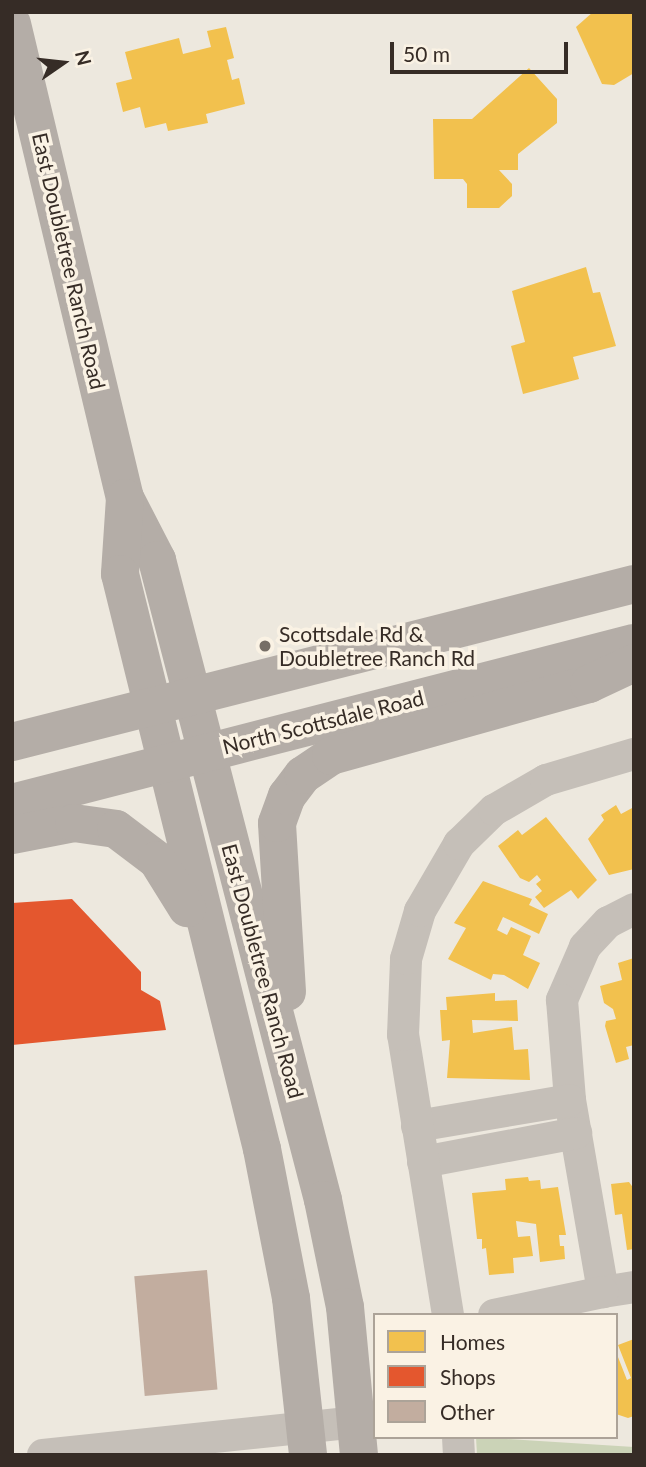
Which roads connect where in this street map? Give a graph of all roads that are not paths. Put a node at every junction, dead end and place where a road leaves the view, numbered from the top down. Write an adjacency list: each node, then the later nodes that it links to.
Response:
1 (12, 24): 2 (main road, East Doubletree Ranch Road)
2 (125, 498): 6 (main road, East Doubletree Ranch Road); 7 (main road, East Doubletree Ranch Road)
3 (634, 584): 6 (main road)
4 (634, 643): 9 (main road, North Scottsdale Road)
5 (634, 663): 17 (main road)
6 (189, 697): 7 (main road); 9 (main road, East Doubletree Ranch Road)
7 (151, 707): 8 (main road); 11 (main road, East Doubletree Ranch Road)
8 (12, 742)
9 (204, 753): 11 (main road, North Scottsdale Road); 17 (main road, East Doubletree Ranch Road)
10 (634, 754): 18 (street)
11 (164, 763): 12 (main road, North Scottsdale Road); 15 (main road, East Doubletree Ranch Road)
12 (12, 803)
13 (12, 835): 15 (main road)
14 (634, 909): 16 (street)
15 (216, 969): 26 (main road, East Doubletree Ranch Road)
16 (570, 1100): 18 (street); 19 (street)
17 (303, 1122): 25 (main road, East Doubletree Ranch Road)
18 (417, 1126): 20 (street)
19 (576, 1133): 20 (street); 22 (street)
20 (424, 1162): 23 (street)
21 (634, 1287): 22 (street)
22 (603, 1292): 24 (street)
23 (447, 1313)
24 (503, 1313)
25 (358, 1438): 26 (street)
26 (307, 1441): 27 (street)
27 (52, 1454)

